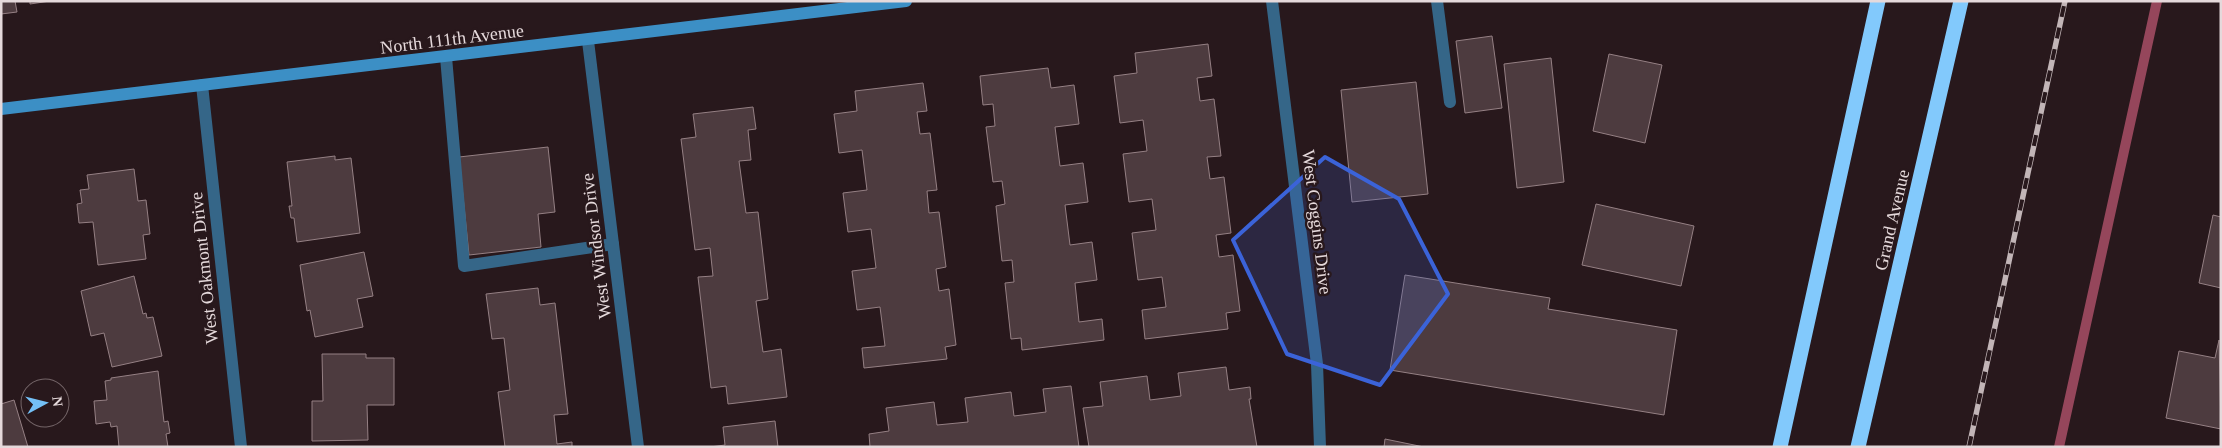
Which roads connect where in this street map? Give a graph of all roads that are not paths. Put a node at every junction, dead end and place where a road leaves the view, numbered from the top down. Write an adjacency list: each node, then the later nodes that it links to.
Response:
1 (1272, 1): 14 (street, West Coggins Drive)
2 (1437, 1): 9 (street)
3 (1878, 1): 15 (highway)
4 (1961, 1): 16 (highway, Grand Avenue)
5 (901, 2): 6 (street, North 111th Avenue)
6 (588, 41): 7 (street, North 111th Avenue); 11 (street, West Windsor Drive)
7 (446, 57): 8 (street, North 111th Avenue); 11 (street)
8 (202, 85): 10 (street, North 111th Avenue); 12 (street, West Oakmont Drive)
9 (1450, 102)
10 (1, 110)
11 (613, 244): 13 (street, West Windsor Drive)
12 (241, 447)
13 (638, 447)
14 (1320, 447)
15 (1780, 447)
16 (1858, 447)

